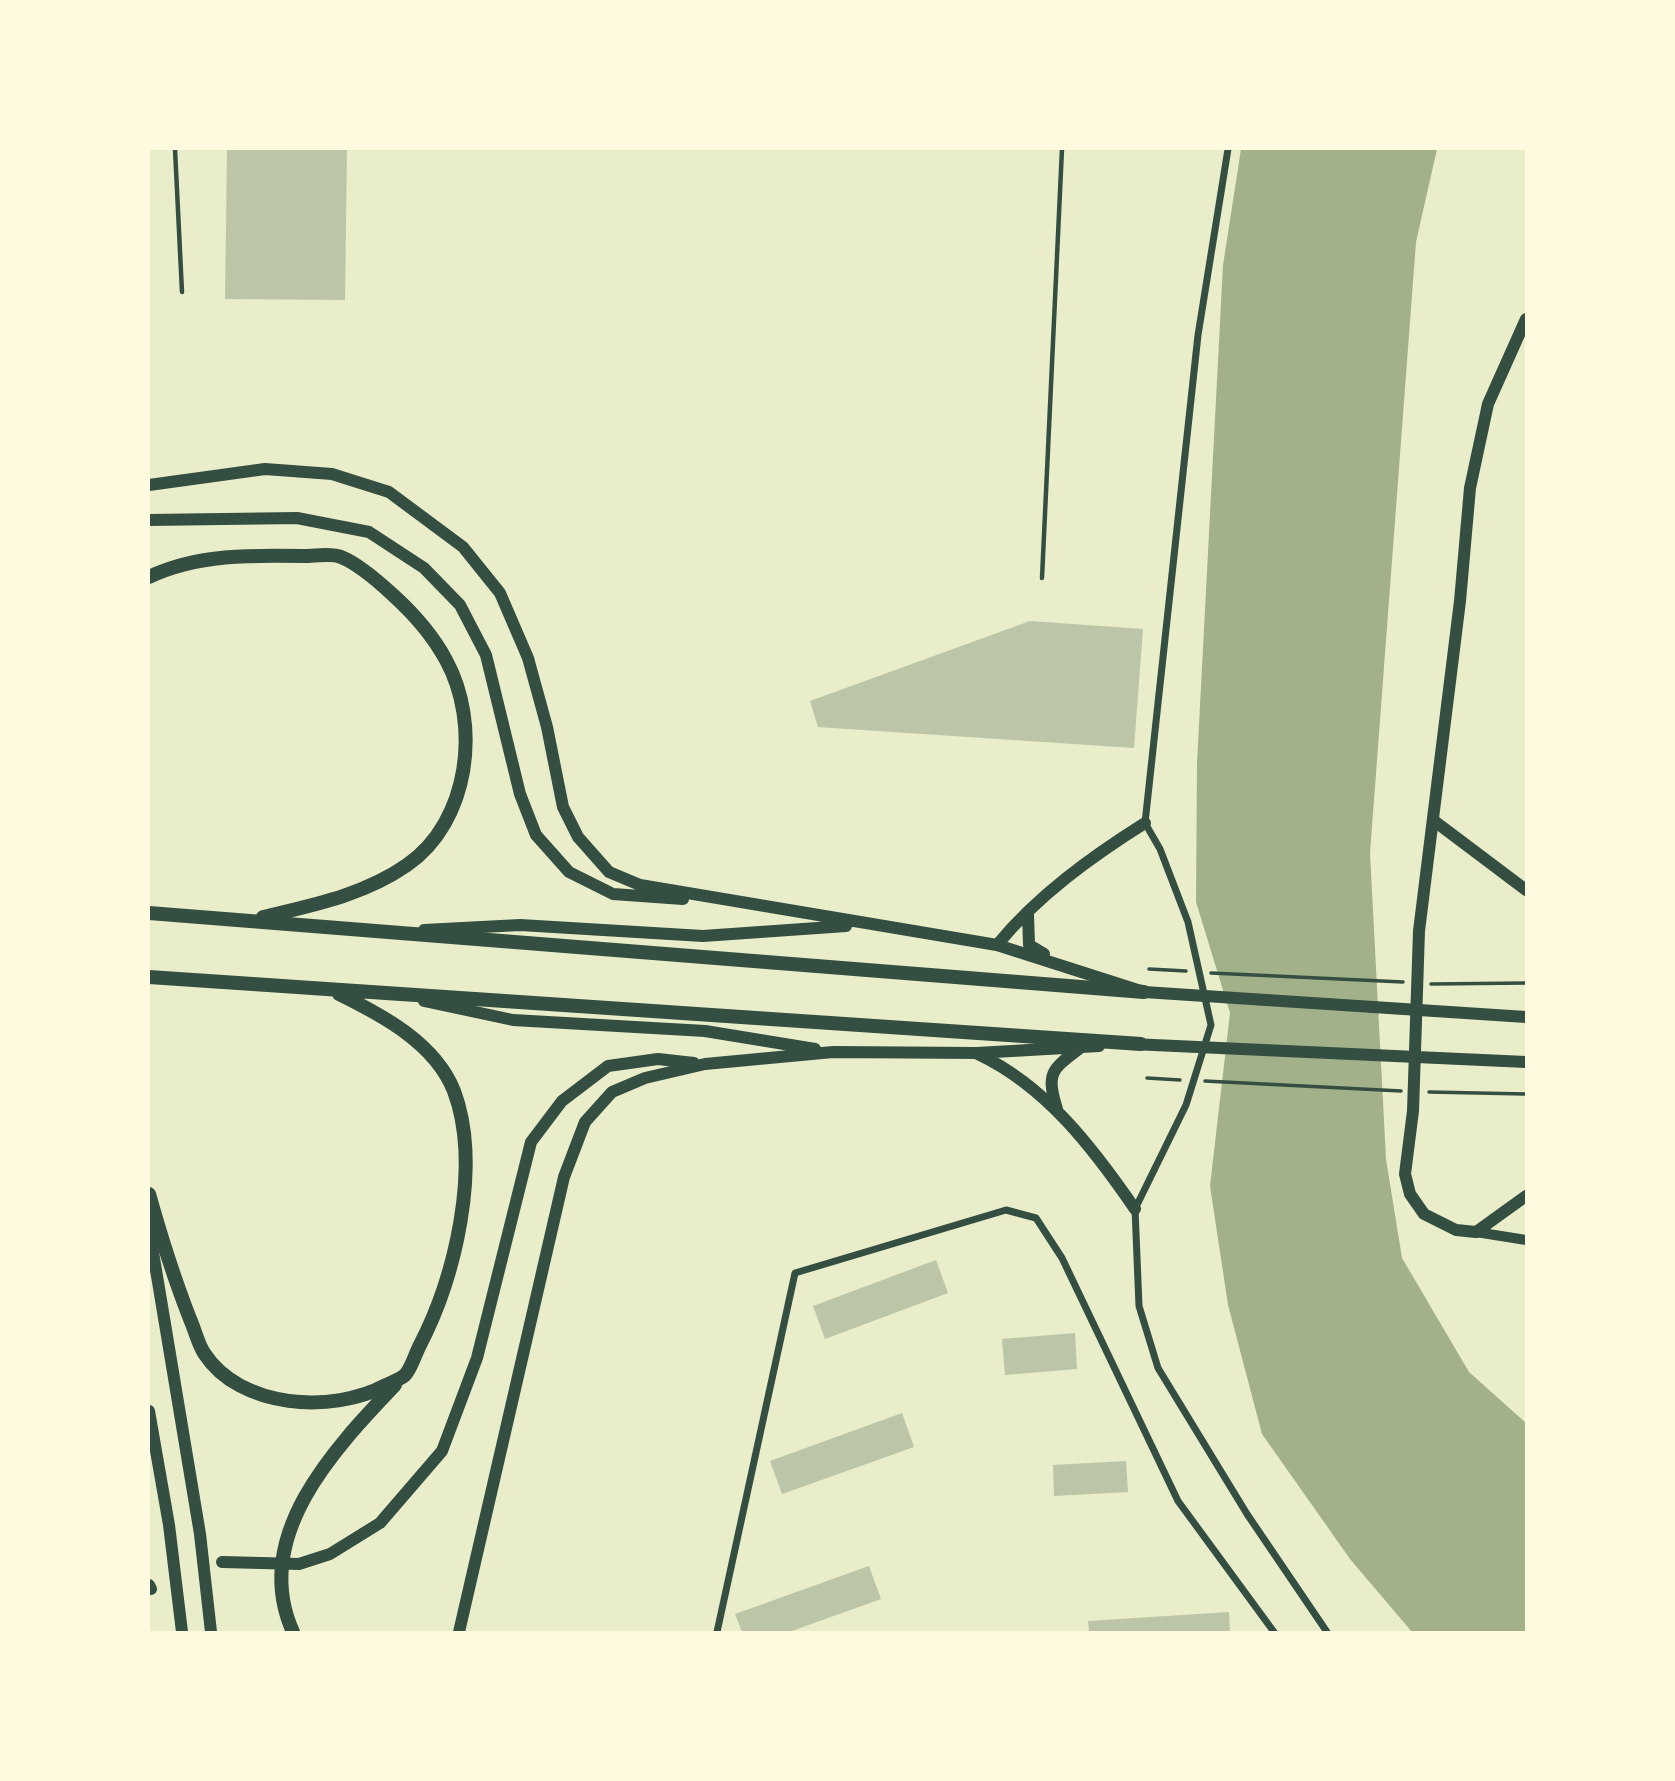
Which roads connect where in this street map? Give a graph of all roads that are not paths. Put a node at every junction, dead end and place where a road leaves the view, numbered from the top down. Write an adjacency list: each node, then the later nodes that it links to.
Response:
1 (176, 149): 4 (lane)
2 (1062, 149): 9 (lane)
3 (1227, 149): 11 (street)
4 (182, 292)
5 (1526, 319): 10 (main road)
6 (149, 485): 13 (main road)
7 (149, 520): 13 (main road)
8 (149, 577): 16 (highway)
9 (1042, 578)
10 (1433, 820): 12 (main road); 37 (main road)
11 (1145, 823): 15 (main road); 35 (street)
12 (1526, 890)
13 (754, 904): 17 (main road)
14 (149, 913): 16 (highway)
15 (1028, 914): 19 (main road); 20 (main road)
16 (248, 920): 18 (highway)
17 (864, 925): 18 (main road); 19 (main road)
18 (396, 932): 23 (highway)
19 (997, 945): 20 (main road)
20 (1055, 961): 23 (main road)
21 (149, 977): 22 (highway)
22 (332, 990): 24 (highway); 39 (highway)
23 (1144, 992): 25 (main road)
24 (400, 995): 26 (highway); 28 (main road)
25 (1526, 1017)
26 (1141, 1044): 27 (main road); 30 (main road)
27 (1081, 1047): 29 (main road); 32 (main road)
28 (833, 1052): 29 (main road); 31 (main road)
29 (976, 1053): 32 (main road)
30 (1526, 1062)
31 (705, 1064): 41 (main road); 45 (main road)
32 (1058, 1113): 35 (main road)
33 (149, 1194): 39 (highway)
34 (1526, 1196): 37 (main road)
35 (1135, 1209): 48 (street)
36 (149, 1228): 43 (main road)
37 (1476, 1232): 38 (street)
38 (1526, 1240)
39 (405, 1375): 44 (highway)
40 (149, 1411): 42 (main road)
41 (222, 1562)
42 (182, 1632)
43 (212, 1632)
44 (293, 1632)
45 (459, 1632)
46 (717, 1632): 47 (street)
47 (1274, 1632)
48 (1327, 1632)

